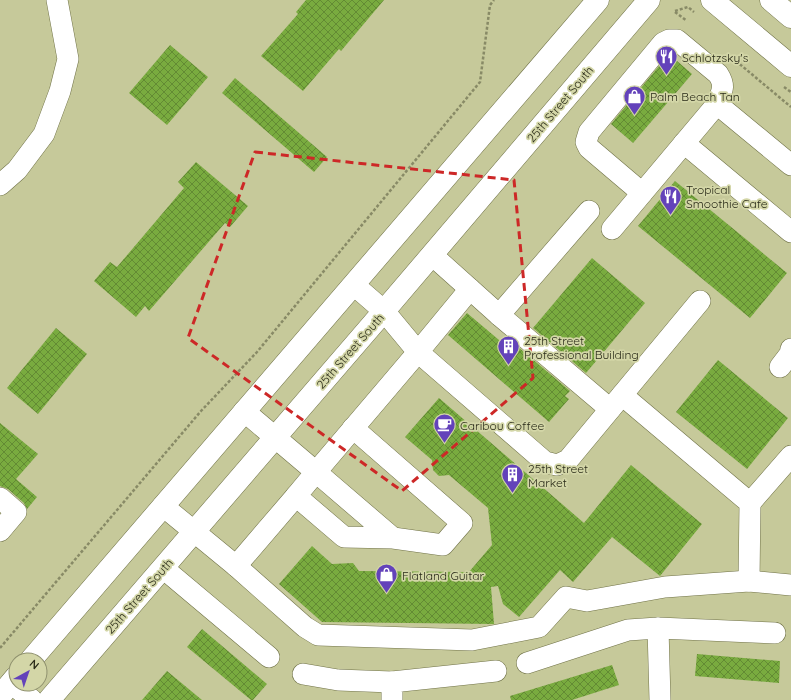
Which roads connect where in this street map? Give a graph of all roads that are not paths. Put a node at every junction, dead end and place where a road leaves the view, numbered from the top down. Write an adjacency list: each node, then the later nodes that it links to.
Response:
1 (57, 0): 11 (street)
2 (598, 0): 17 (main road)
3 (649, 0): 16 (main road, 25th Street South)
4 (712, 0): 7 (main road)
5 (771, 0): 6 (main road)
6 (791, 17)
7 (791, 66)
8 (717, 104): 9 (street); 10 (street); 12 (street)
9 (684, 143): 12 (street); 15 (street)
10 (791, 165)
11 (0, 185)
12 (642, 193): 14 (street)
13 (589, 211): 21 (street)
14 (612, 229)
15 (791, 232)
16 (432, 255): 18 (street); 20 (main road, 25th Street South)
17 (354, 285): 20 (street); 26 (main road)
18 (470, 289): 21 (street); 23 (street)
19 (700, 301): 25 (street)
20 (384, 311): 23 (street); 28 (main road, 25th Street South)
21 (499, 315): 25 (street)
22 (791, 349): 24 (street)
23 (418, 352): 25 (street); 27 (street)
24 (780, 367)
25 (616, 402): 33 (street)
26 (244, 411): 28 (street); 34 (main road)
27 (353, 428): 30 (street); 37 (street)
28 (276, 437): 30 (street); 36 (main road, 25th Street South)
29 (791, 456): 33 (street)
30 (316, 472): 31 (street); 37 (street)
31 (296, 496): 37 (street); 38 (street)
32 (0, 498): 35 (street)
33 (750, 503): 40 (street)
34 (163, 506): 36 (street); 44 (main road)
35 (0, 531)
36 (194, 532): 38 (street); 39 (main road, 25th Street South)
37 (392, 538)
38 (236, 566): 40 (street)
39 (163, 568): 45 (street); 52 (main road, 25th Street South)
40 (749, 580): 41 (street)
41 (791, 585)
42 (658, 628): 43 (street); 46 (street); 53 (street)
43 (775, 633)
44 (38, 652)
45 (269, 657)
46 (527, 663)
47 (496, 671): 49 (street)
48 (303, 674): 49 (street)
49 (392, 691)
50 (20, 692): 51 (street)
51 (32, 700)
52 (49, 700)
53 (660, 700)

